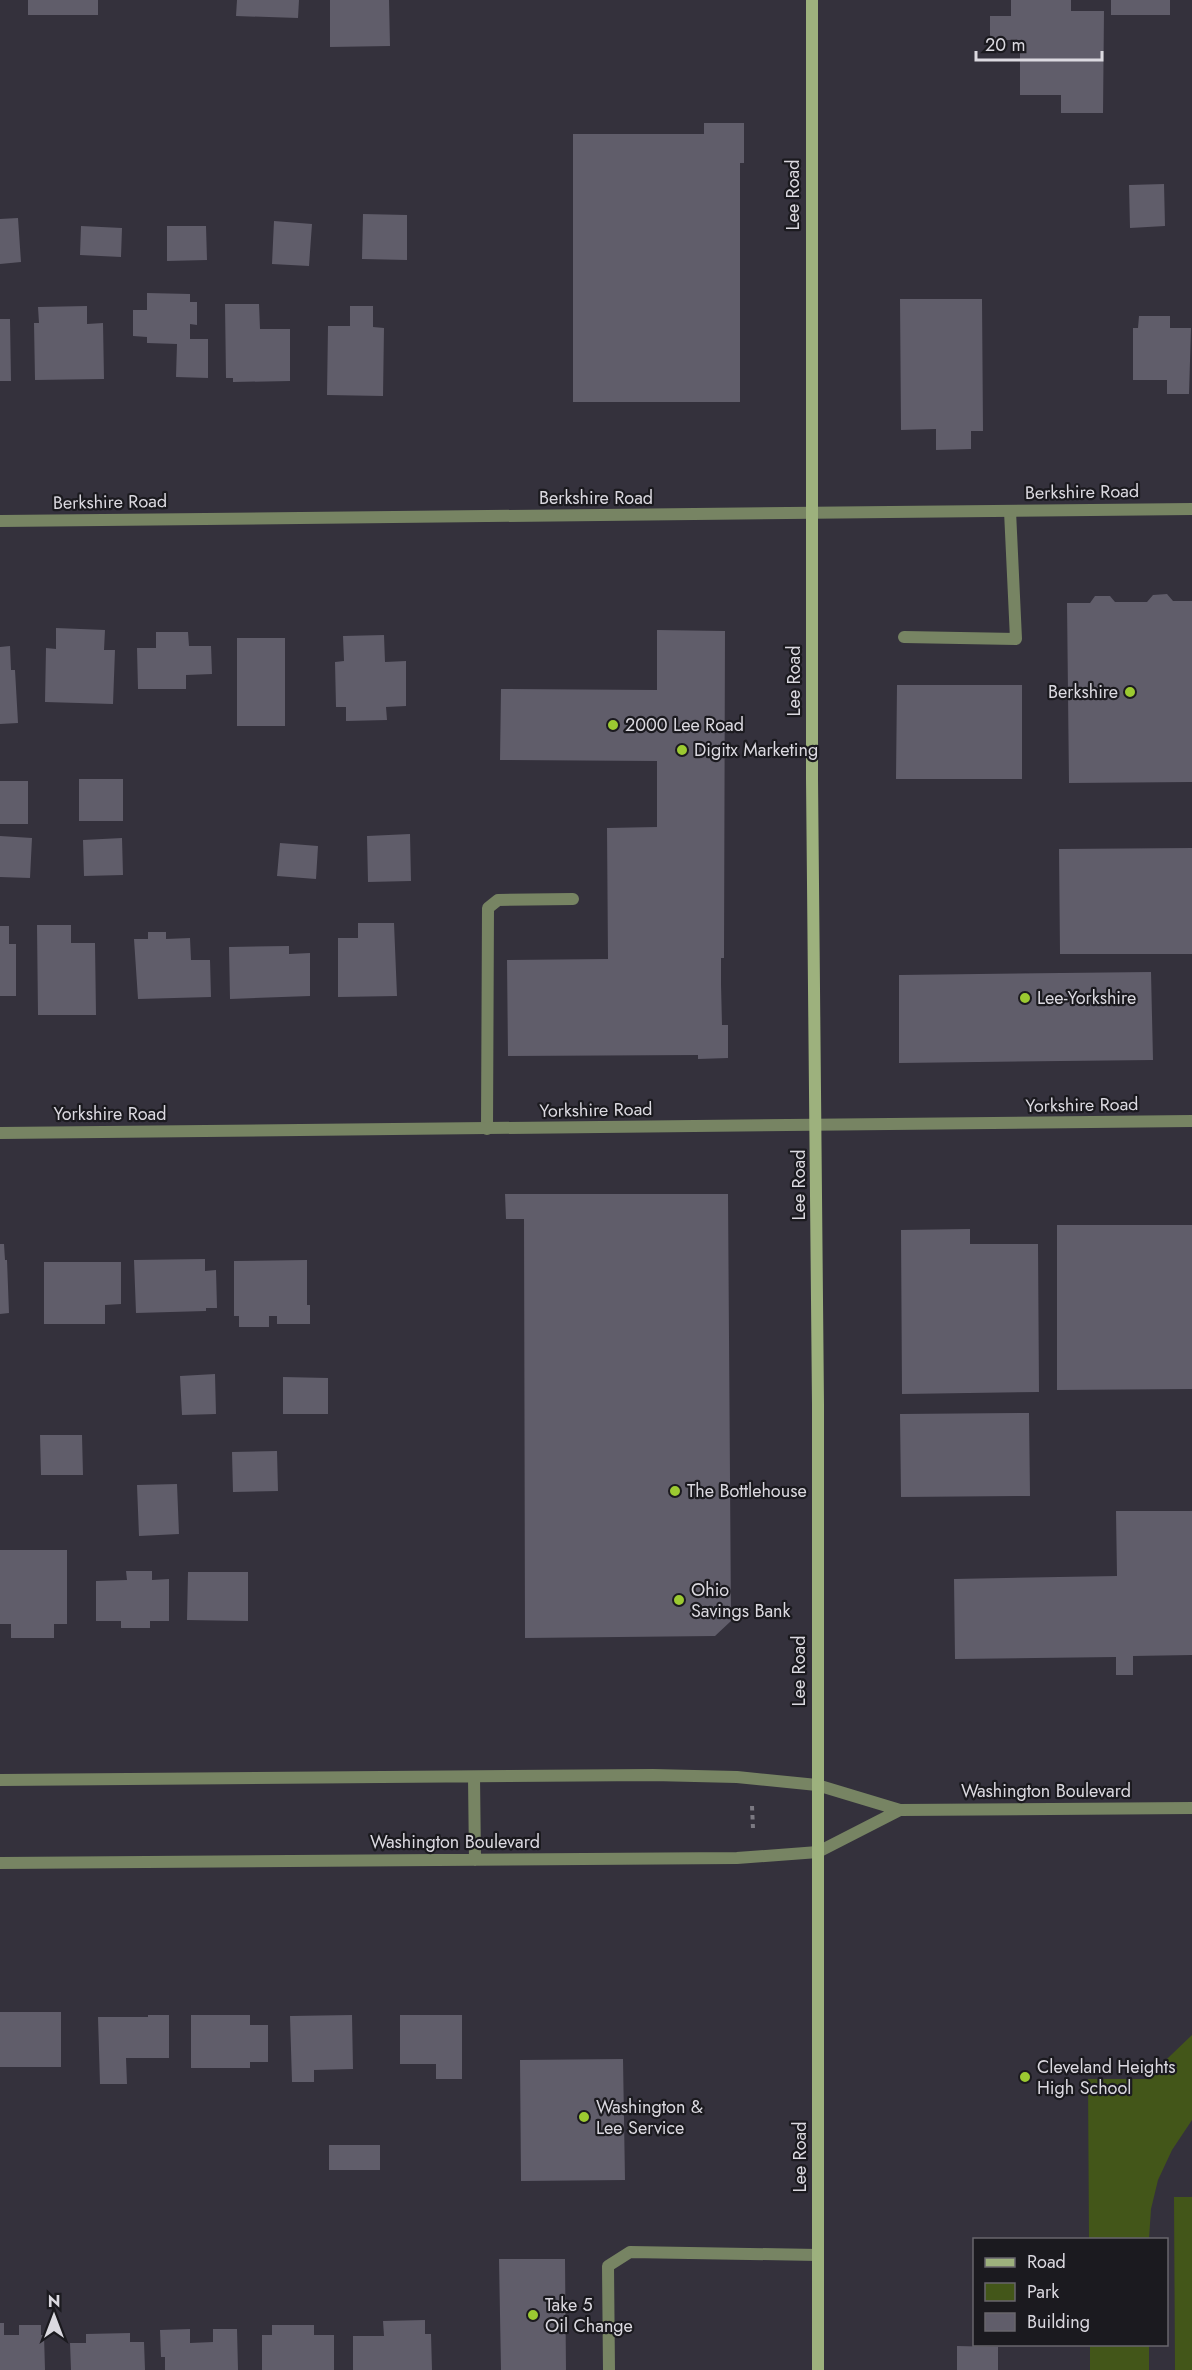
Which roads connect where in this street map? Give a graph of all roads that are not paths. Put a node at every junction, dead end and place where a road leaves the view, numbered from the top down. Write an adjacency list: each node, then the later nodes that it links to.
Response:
1 (812, 0): 4 (main road, Lee Road)
2 (1192, 509): 3 (street, Berkshire Road)
3 (1010, 511): 4 (street, Berkshire Road); 6 (street)
4 (811, 514): 5 (street, Berkshire Road); 9 (main road, Lee Road)
5 (0, 521)
6 (904, 637)
7 (573, 899): 10 (street)
8 (1192, 1121): 9 (street, Yorkshire Road)
9 (816, 1125): 10 (street, Yorkshire Road); 14 (main road, Lee Road)
10 (487, 1129): 11 (street, Yorkshire Road)
11 (0, 1133)
12 (474, 1777): 13 (street, Washington Boulevard); 14 (street, Washington Boulevard); 18 (street)
13 (0, 1780)
14 (817, 1785): 16 (street, Washington Boulevard); 17 (main road, Lee Road)
15 (1192, 1808): 16 (street, Washington Boulevard)
16 (900, 1810): 17 (street, Washington Boulevard)
17 (818, 1852): 18 (street, Washington Boulevard); 20 (main road, Lee Road)
18 (475, 1860): 19 (street, Washington Boulevard)
19 (0, 1863)
20 (818, 2255): 21 (street); 22 (main road, Lee Road)
21 (609, 2370)
22 (818, 2370)

